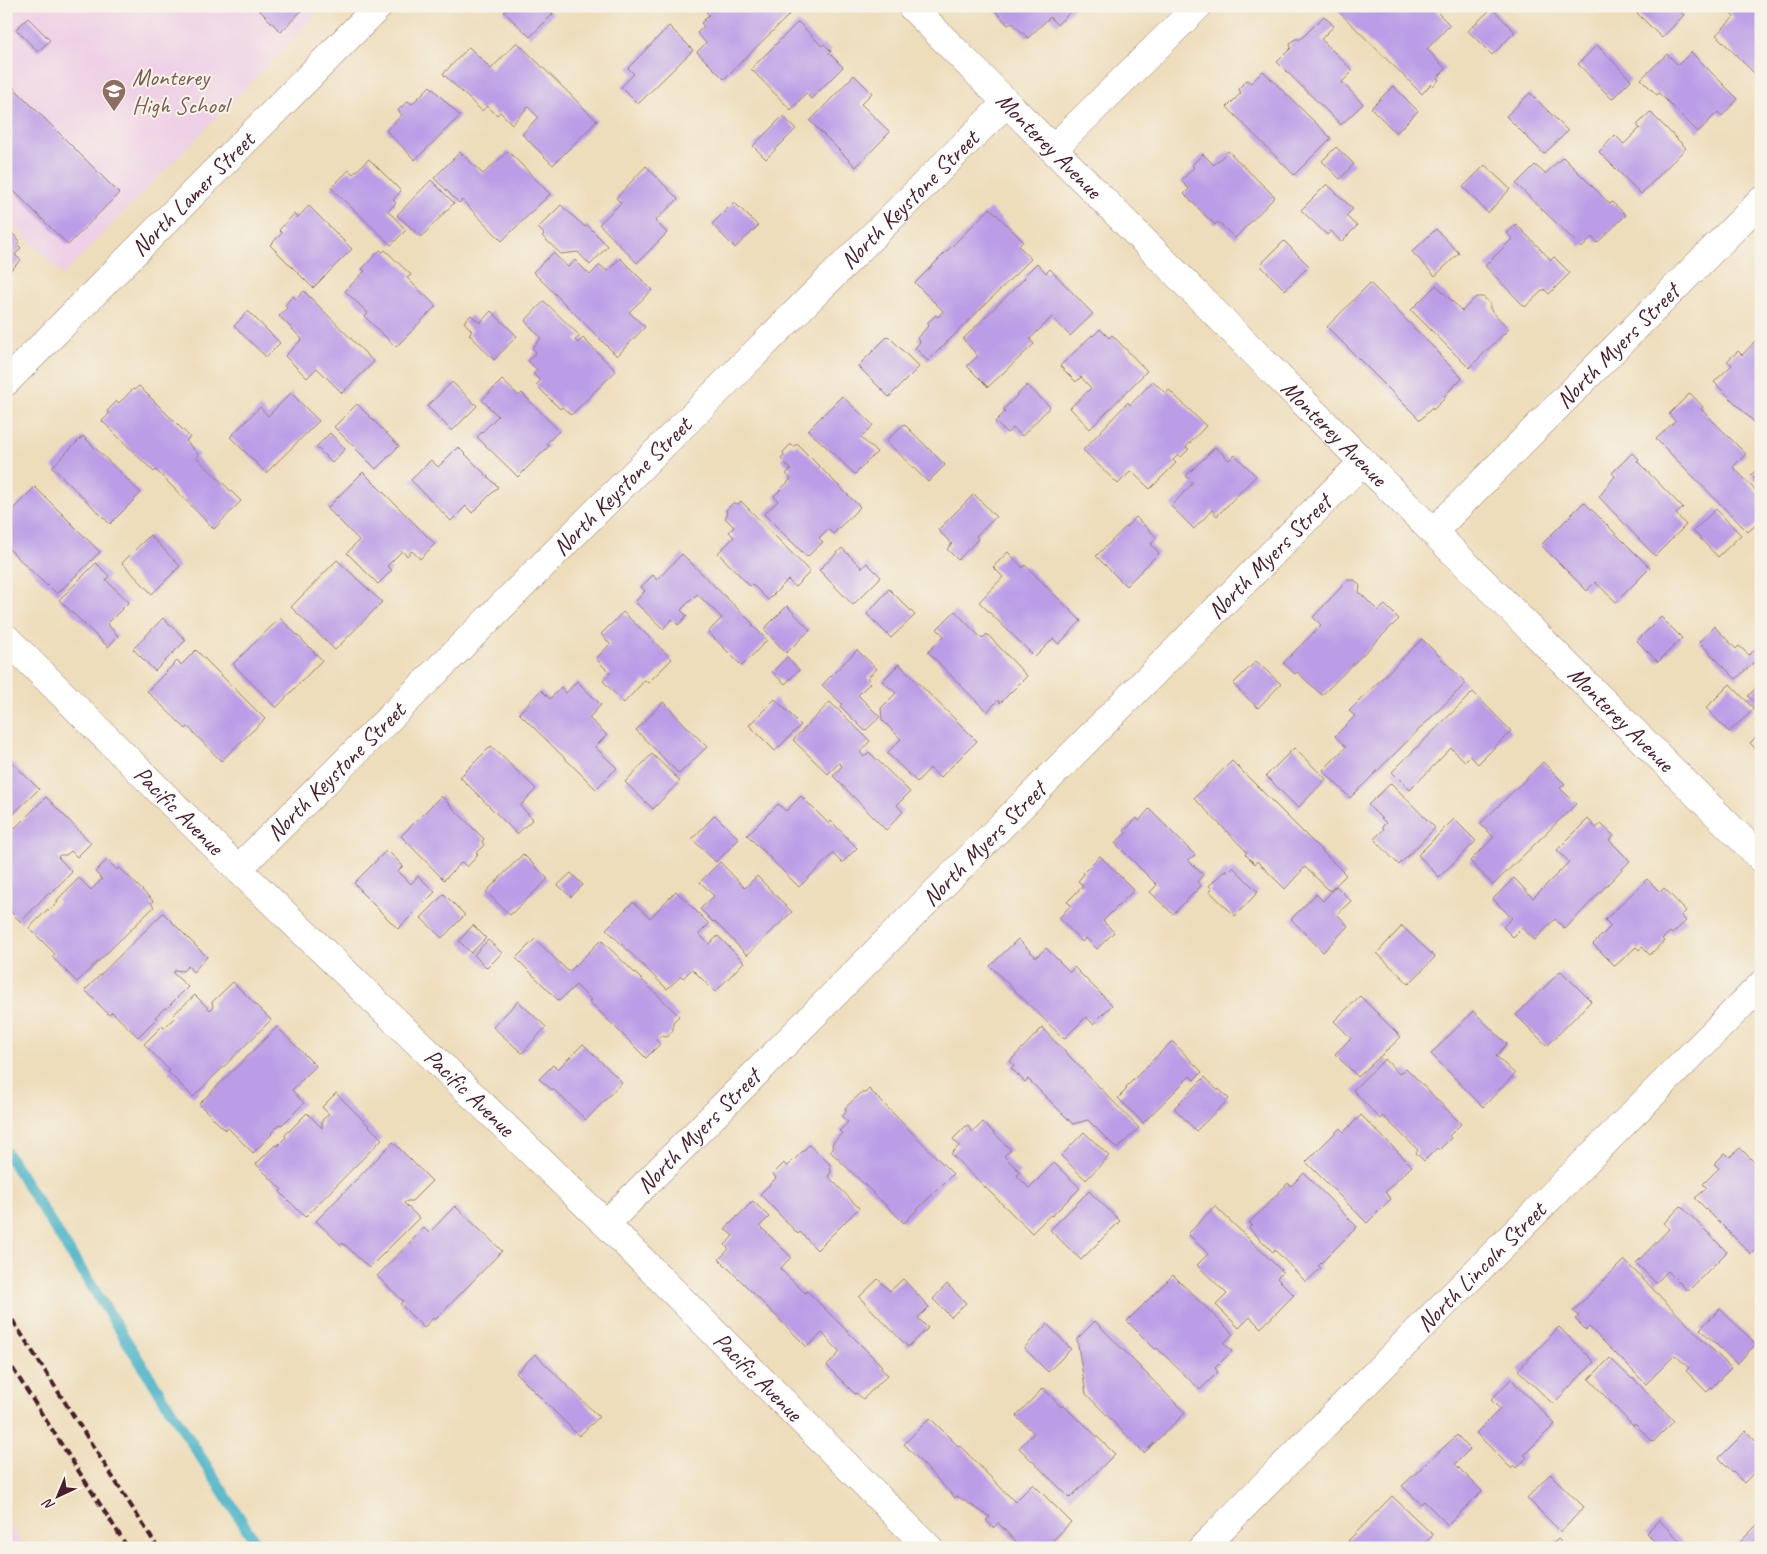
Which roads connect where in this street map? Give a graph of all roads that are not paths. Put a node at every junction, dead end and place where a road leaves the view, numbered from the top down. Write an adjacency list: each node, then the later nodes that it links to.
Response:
1 (379, 6): 7 (street, North Lamer Street)
2 (911, 6): 4 (street, Monterey Avenue)
3 (1198, 6): 5 (street)
4 (1006, 103): 5 (street, Monterey Avenue); 12 (street, North Keystone Street)
5 (1053, 148): 8 (street, Monterey Avenue)
6 (1761, 201): 9 (street, North Myers Street)
7 (6, 382)
8 (1364, 462): 9 (street, Monterey Avenue); 14 (street, North Myers Street)
9 (1433, 532): 11 (street, Monterey Avenue)
10 (6, 638): 12 (street, Pacific Avenue)
11 (1761, 858)
12 (238, 869): 14 (street, Pacific Avenue)
13 (1761, 985): 16 (street, North Lincoln Street)
14 (606, 1224): 15 (street, Pacific Avenue)
15 (929, 1548)
16 (1202, 1548)

